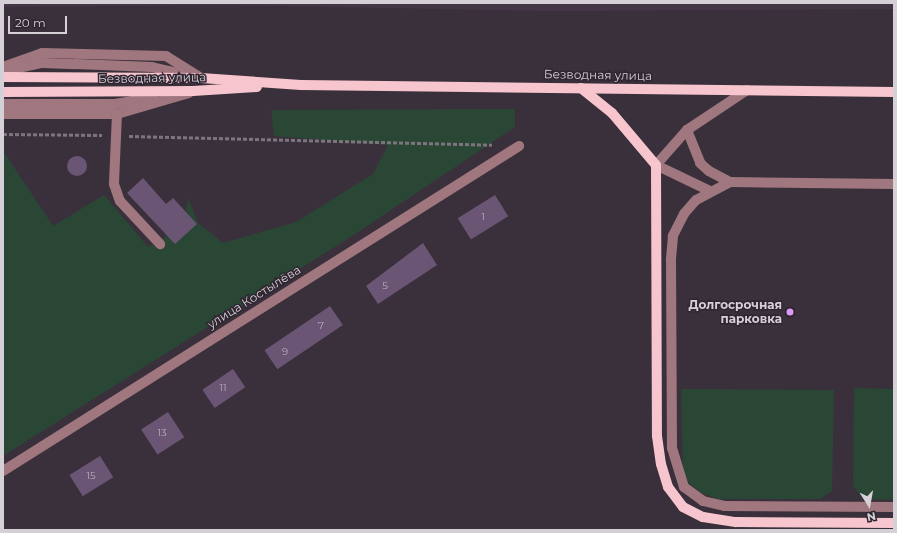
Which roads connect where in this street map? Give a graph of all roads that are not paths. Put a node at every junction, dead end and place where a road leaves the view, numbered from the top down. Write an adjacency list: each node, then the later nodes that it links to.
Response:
1 (3, 67): 4 (street)
2 (3, 71): 4 (street)
3 (3, 77): 4 (main road, Безводная улица)
4 (201, 78): 5 (main road, Безводная улица)
5 (301, 85): 6 (main road, Безводная улица); 8 (main road, Безводная улица)
6 (581, 88): 7 (main road, Безводная улица); 16 (main road)
7 (747, 90): 10 (main road, Безводная улица); 14 (street)
8 (192, 91): 9 (main road, Безводная улица); 11 (street); 13 (street)
9 (3, 92)
10 (894, 92)
11 (3, 104)
12 (3, 114): 13 (street)
13 (117, 114): 20 (street)
14 (687, 130): 16 (street); 17 (street)
15 (519, 146): 21 (street, улица Костылёва)
16 (656, 165): 19 (street); 23 (main road)
17 (730, 182): 18 (street); 19 (street)
18 (894, 184)
19 (710, 191): 22 (street)
20 (160, 244)
21 (3, 471)
22 (894, 506)
23 (894, 523)

